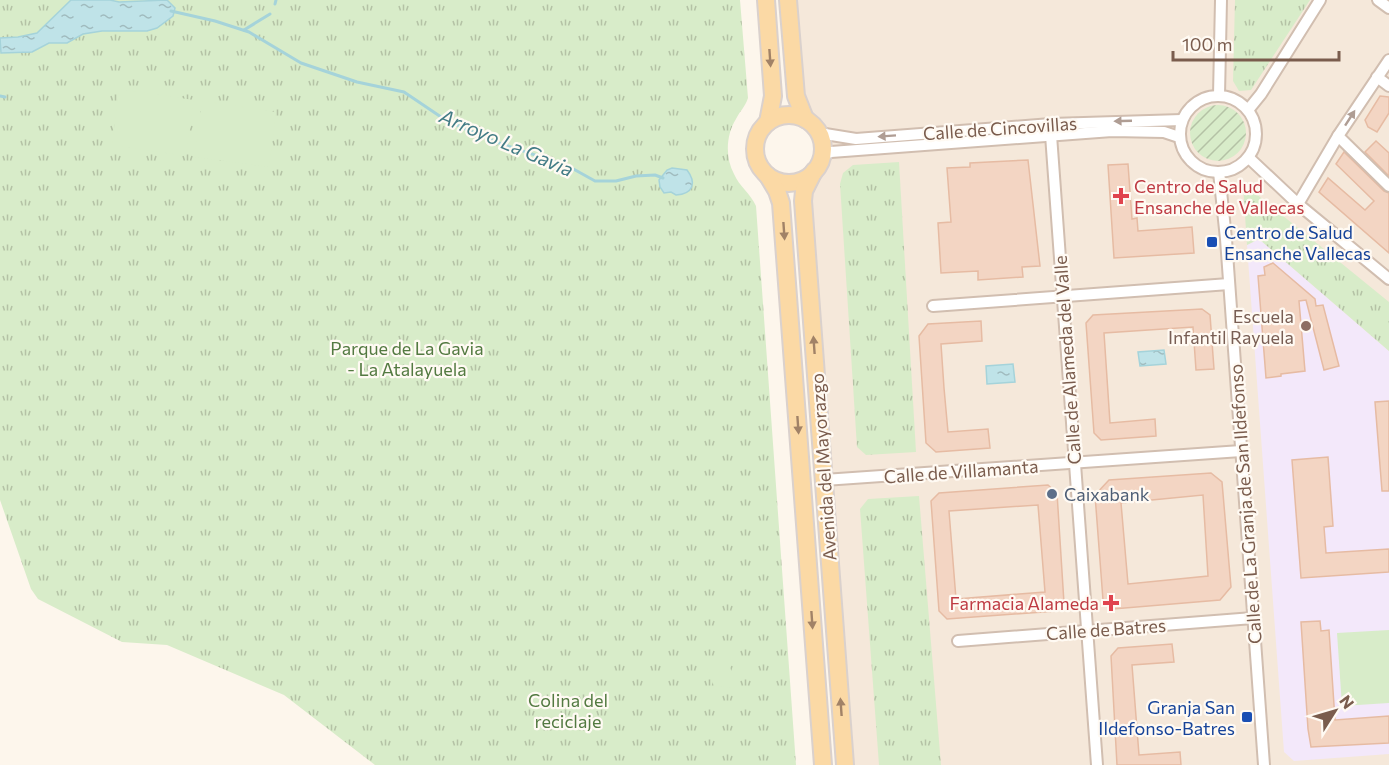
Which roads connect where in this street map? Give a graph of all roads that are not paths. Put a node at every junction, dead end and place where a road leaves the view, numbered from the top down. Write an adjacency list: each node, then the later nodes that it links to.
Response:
1 (766, 0): 14 (main road, one-way to 14)
2 (788, 0): 12 (main road)
3 (1221, 0): 10 (street)
4 (1320, 0): 11 (street)
5 (1378, 0): 6 (street)
6 (1389, 8)
7 (1389, 60): 8 (street)
8 (1377, 77): 9 (street); 17 (street, one-way to 8)
9 (1389, 86)
10 (1219, 95): 11 (street); 13 (street)
11 (1248, 110): 20 (street)
12 (806, 119): 14 (main road); 15 (main road)
13 (1182, 120): 15 (street, Calle de Cincovillas, one-way to 15); 18 (street)
14 (768, 122): 23 (main road)
15 (819, 133): 19 (main road)
16 (1051, 135): 18 (street, Calle de Cincovillas); 19 (street, Calle de Cincovillas); 28 (street, Calle de Alameda del Valle)
17 (1338, 136): 24 (street); 25 (street)
18 (1179, 137): 22 (street)
19 (822, 155): 21 (main road)
20 (1249, 158): 22 (street); 25 (street)
21 (814, 171): 23 (main road); 32 (main road, Avenida del Mayorazgo, one-way to 21)
22 (1219, 172): 27 (street, Calle de La Granja de San Ildefonso)
23 (768, 176): 36 (main road, Avenida del Mayorazgo, one-way to 36)
24 (1389, 186)
25 (1298, 204): 26 (street)
26 (1389, 279)
27 (1229, 284): 28 (street); 30 (street, Calle de La Granja de San Ildefonso)
28 (1063, 297): 29 (street); 31 (street, Calle de Alameda del Valle)
29 (933, 306)
30 (1241, 451): 31 (street, Calle de Villamanta); 33 (street, Calle de La Granja de San Ildefonso)
31 (1075, 462): 32 (street, Calle de Villamanta); 34 (street, Calle de Alameda del Valle)
32 (824, 480): 37 (main road, Avenida del Mayorazgo, one-way to 32)
33 (1253, 618): 34 (street, Calle de Batres); 39 (street, Calle de La Granja de San Ildefonso)
34 (1087, 631): 35 (street, Calle de Batres); 38 (street, Calle de Alameda del Valle)
35 (958, 641)
36 (822, 765)
37 (845, 765)
38 (1096, 765)
39 (1264, 765)

